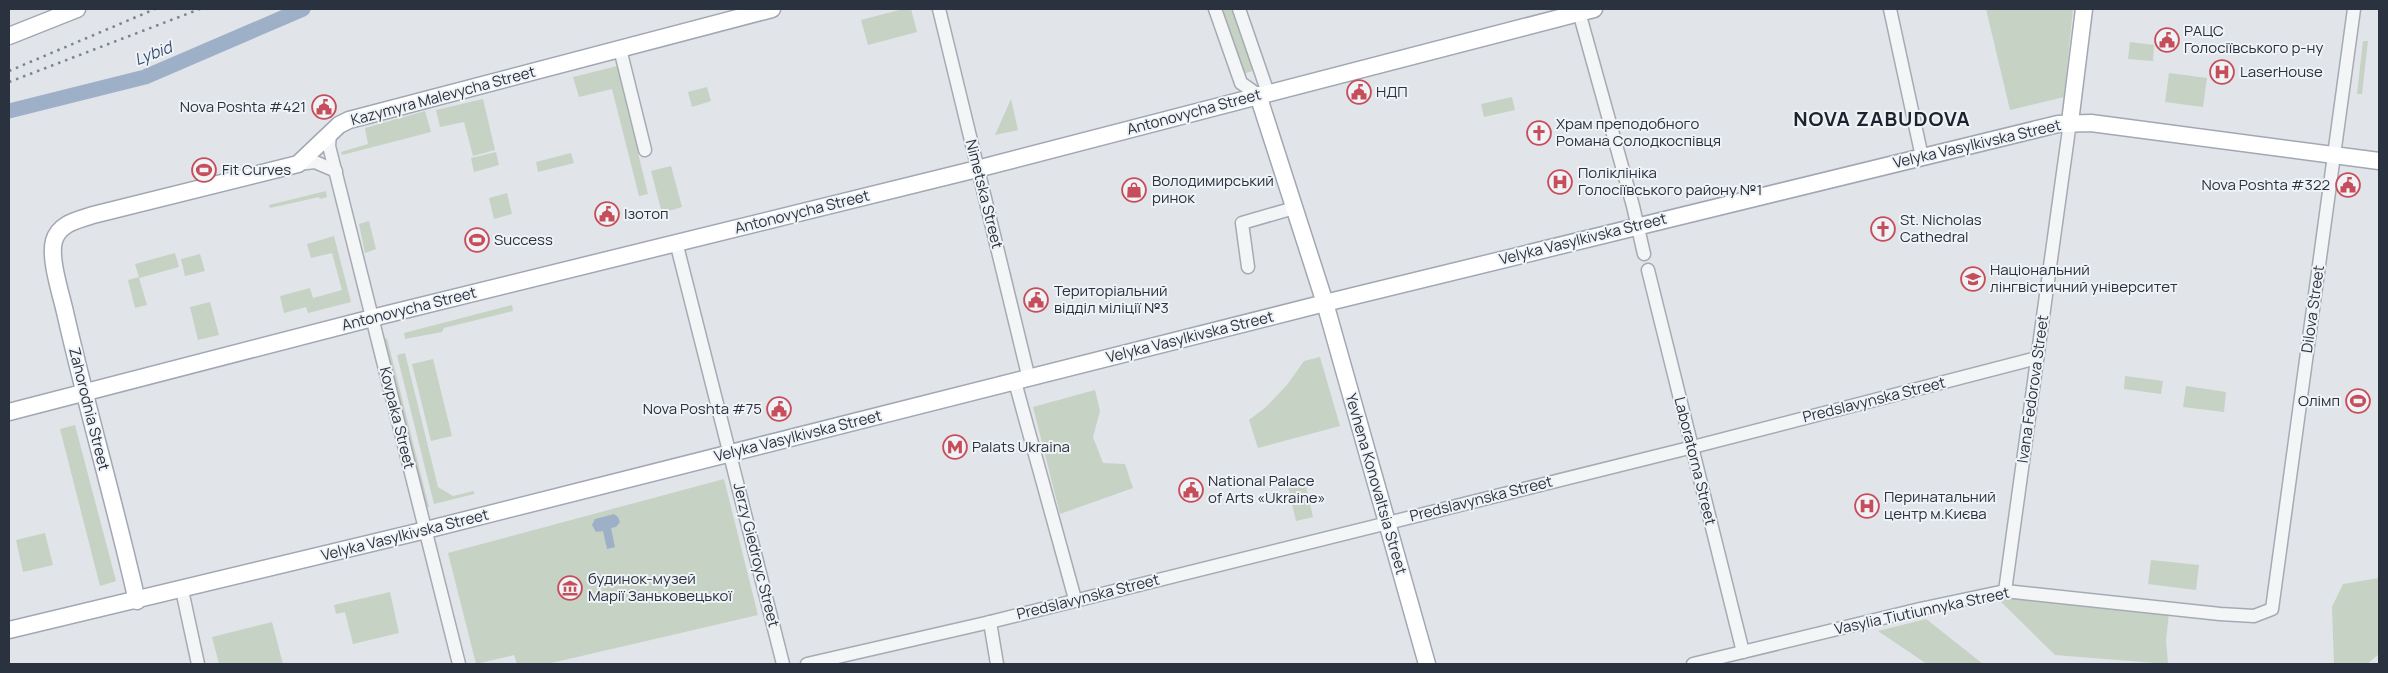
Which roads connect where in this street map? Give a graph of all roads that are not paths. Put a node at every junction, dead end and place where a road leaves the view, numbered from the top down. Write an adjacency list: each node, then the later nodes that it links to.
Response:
1 (77, 9): 10 (main road)
2 (772, 9): 11 (main road, Kazymyra Malevycha Street)
3 (939, 9): 22 (street, Nimetska Street)
4 (1215, 9): 14 (street)
5 (1239, 9): 14 (street)
6 (1890, 9): 19 (street)
7 (2084, 9): 15 (main road, Ivana Fedorova Street)
8 (2354, 9): 18 (street, Dilova Street)
9 (1587, 11): 14 (main road, Antonovycha Street); 26 (street)
10 (51, 14): 12 (main road)
11 (731, 14): 13 (main road, Kazymyra Malevycha Street)
12 (9, 36)
13 (620, 48): 16 (main road, Kazymyra Malevycha Street); 17 (street)
14 (1263, 94): 22 (main road, Antonovycha Street); 24 (main road, Yevhena Konovaltsia Street)
15 (2070, 122): 18 (main road, Velyka Vasylkivska Street); 19 (main road, Velyka Vasylkivska Street); 33 (street, Ivana Fedorova Street)
16 (330, 133): 21 (main road, Kazymyra Malevycha Street); 23 (street, Kovpaka Street)
17 (645, 150)
18 (2334, 155): 20 (main road, Velyka Vasylkivska Street); 45 (street, Dilova Street)
19 (1922, 157): 26 (main road, Velyka Vasylkivska Street)
20 (2379, 161)
21 (298, 164): 23 (street); 25 (main road, Kazymyra Malevycha Street)
22 (977, 169): 27 (main road, Antonovycha Street); 34 (street, Nimetska Street)
23 (336, 171): 32 (street, Kovpaka Street)
24 (1294, 208): 29 (street); 31 (main road, Yevhena Konovaltsia Street)
25 (70, 222): 35 (main road, Zahorodnia Street)
26 (1638, 226): 28 (street); 31 (main road, Velyka Vasylkivska Street)
27 (676, 242): 32 (main road, Antonovycha Street); 38 (street, Jerzy Giedroyc Street)
28 (1644, 254)
29 (1248, 267)
30 (1648, 270): 37 (street, Laboratorna Street)
31 (1325, 303): 34 (main road, Velyka Vasylkivska Street); 39 (main road, Yevhena Konovaltsia Street)
32 (372, 318): 35 (main road, Antonovycha Street); 40 (street, Kovpaka Street)
33 (2037, 358): 37 (street, Predslavynska Street); 42 (street, Ivana Fedorova Street)
34 (1022, 380): 38 (main road, Velyka Vasylkivska Street); 43 (street, Nimetska Street)
35 (85, 393): 36 (main road, Antonovycha Street); 44 (main road, Zahorodnia Street)
36 (9, 412)
37 (1691, 447): 39 (street, Predslavynska Street); 48 (street, Laboratorna Street)
38 (731, 452): 40 (main road, Velyka Vasylkivska Street); 51 (street, Jerzy Giedroyc Street)
39 (1387, 522): 43 (street, Predslavynska Street); 54 (main road, Yevhena Konovaltsia Street)
40 (426, 530): 41 (main road, Velyka Vasylkivska Street); 50 (street, Kovpaka Street)
41 (182, 590): 44 (main road, Velyka Vasylkivska Street); 49 (street)
42 (2005, 591): 45 (street, Vasylia Tiutiunnyka Street); 48 (street, Vasylia Tiutiunnyka Street)
43 (1075, 600): 46 (street, Predslavynska Street)
44 (136, 601): 47 (main road, Velyka Vasylkivska Street)
45 (2272, 609)
46 (990, 622): 52 (street, Predslavynska Street); 53 (street)
47 (9, 630)
48 (1743, 652): 55 (street, Vasylia Tiutiunnyka Street)
49 (198, 664)
50 (459, 664)
51 (783, 664)
52 (807, 664)
53 (997, 664)
54 (1427, 664)
55 (1695, 664)

